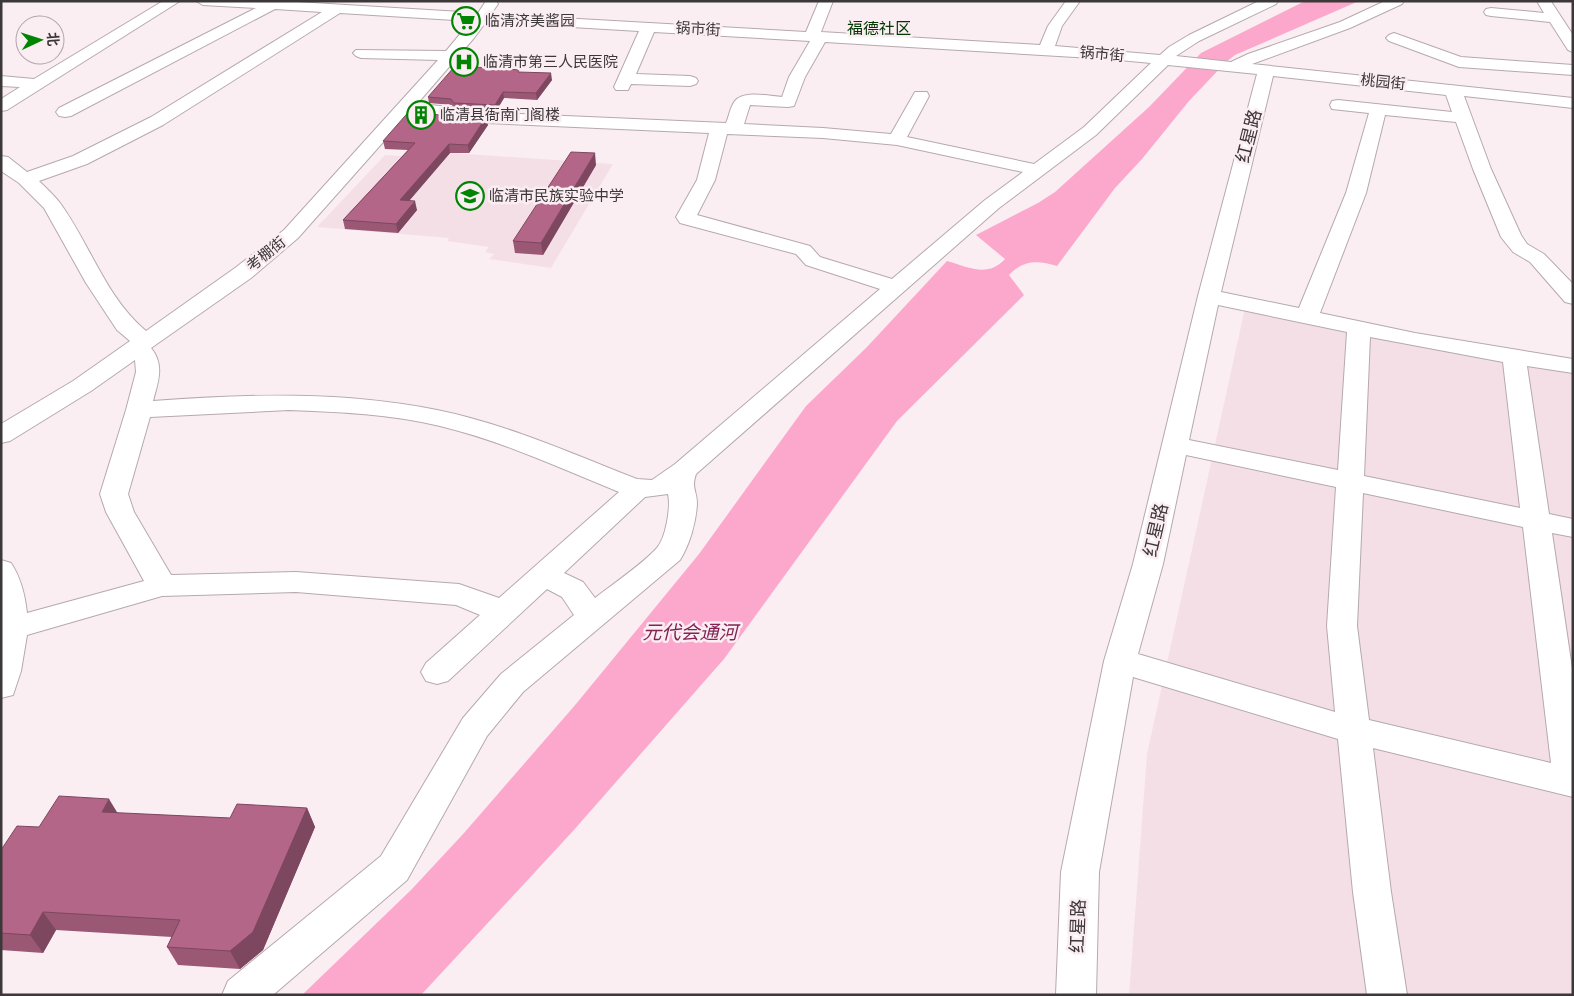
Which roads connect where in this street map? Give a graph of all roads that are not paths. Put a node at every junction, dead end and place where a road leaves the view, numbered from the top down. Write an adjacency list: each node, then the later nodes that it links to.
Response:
1 (173, 1): 28 (street)
2 (203, 1): 8 (street, 锅市街)
3 (826, 1): 14 (street)
4 (1073, 1): 17 (street)
5 (1271, 1): 20 (street)
6 (1397, 1): 23 (street)
7 (1544, 1): 12 (street)
8 (273, 5): 9 (street, 锅市街); 36 (street)
9 (326, 6): 10 (street, 锅市街); 42 (street)
10 (488, 9): 13 (street, 锅市街); 19 (street, 考棚街)
11 (1491, 12): 12 (street)
12 (1554, 18): 16 (street)
13 (649, 26): 14 (street, 锅市街); 27 (street)
14 (816, 36): 17 (street, 锅市街); 38 (street)
15 (1394, 38): 22 (street)
16 (1573, 47)
17 (1046, 50): 20 (street, 锅市街)
18 (361, 53): 19 (street)
19 (450, 56): 34 (street, 考棚街)
20 (1164, 60): 21 (street, 锅市街); 41 (street)
21 (1192, 62): 23 (street, 桃园街)
22 (1459, 62): 25 (street); 29 (street)
23 (1235, 67): 24 (street, 桃园街)
24 (1266, 70): 29 (street, 桃园街); 44 (street, 红星路)
25 (1573, 70)
26 (1, 81): 28 (street)
27 (690, 81)
28 (38, 84): 33 (street)
29 (1458, 90): 31 (street, 桃园街); 37 (street)
30 (921, 96): 39 (street)
31 (1573, 103)
32 (1338, 105): 35 (street)
33 (1, 106)
34 (404, 109): 38 (street); 48 (street, 考棚街)
35 (1378, 110): 37 (street); 46 (street)
36 (65, 112)
37 (1463, 118): 45 (street)
38 (726, 129): 39 (street); 43 (street)
39 (897, 140): 41 (street)
40 (1, 161): 42 (street)
41 (1038, 170): 43 (street)
42 (26, 179): 48 (street)
43 (895, 288): 54 (street)
44 (1209, 296): 46 (street); 53 (street, 红星路)
45 (1573, 297)
46 (1307, 317): 47 (street)
47 (1360, 328): 49 (street); 55 (street)
48 (142, 344): 51 (street); 52 (street, 考棚街)
49 (1514, 356): 50 (street); 57 (street)
50 (1573, 366)
51 (139, 410): 56 (street); 61 (street)
52 (1, 436)
53 (1176, 445): 55 (street); 65 (street, 红星路)
54 (684, 470): 56 (street); 63 (street)
55 (1351, 482): 57 (street); 68 (street)
56 (639, 488): 60 (street)
57 (1536, 520): 58 (street); 69 (street)
58 (1573, 528)
59 (1, 570): 64 (street)
60 (542, 577): 62 (street); 63 (street)
61 (162, 586): 62 (street); 64 (street)
62 (504, 612): 66 (street)
63 (591, 618): 70 (street)
64 (13, 628): 67 (street)
65 (1120, 661): 68 (street); 71 (street, 红星路)
66 (437, 672)
67 (1, 686)
68 (1354, 730): 69 (street); 72 (street)
69 (1572, 783)
70 (242, 995)
71 (1076, 995)
72 (1388, 995)

